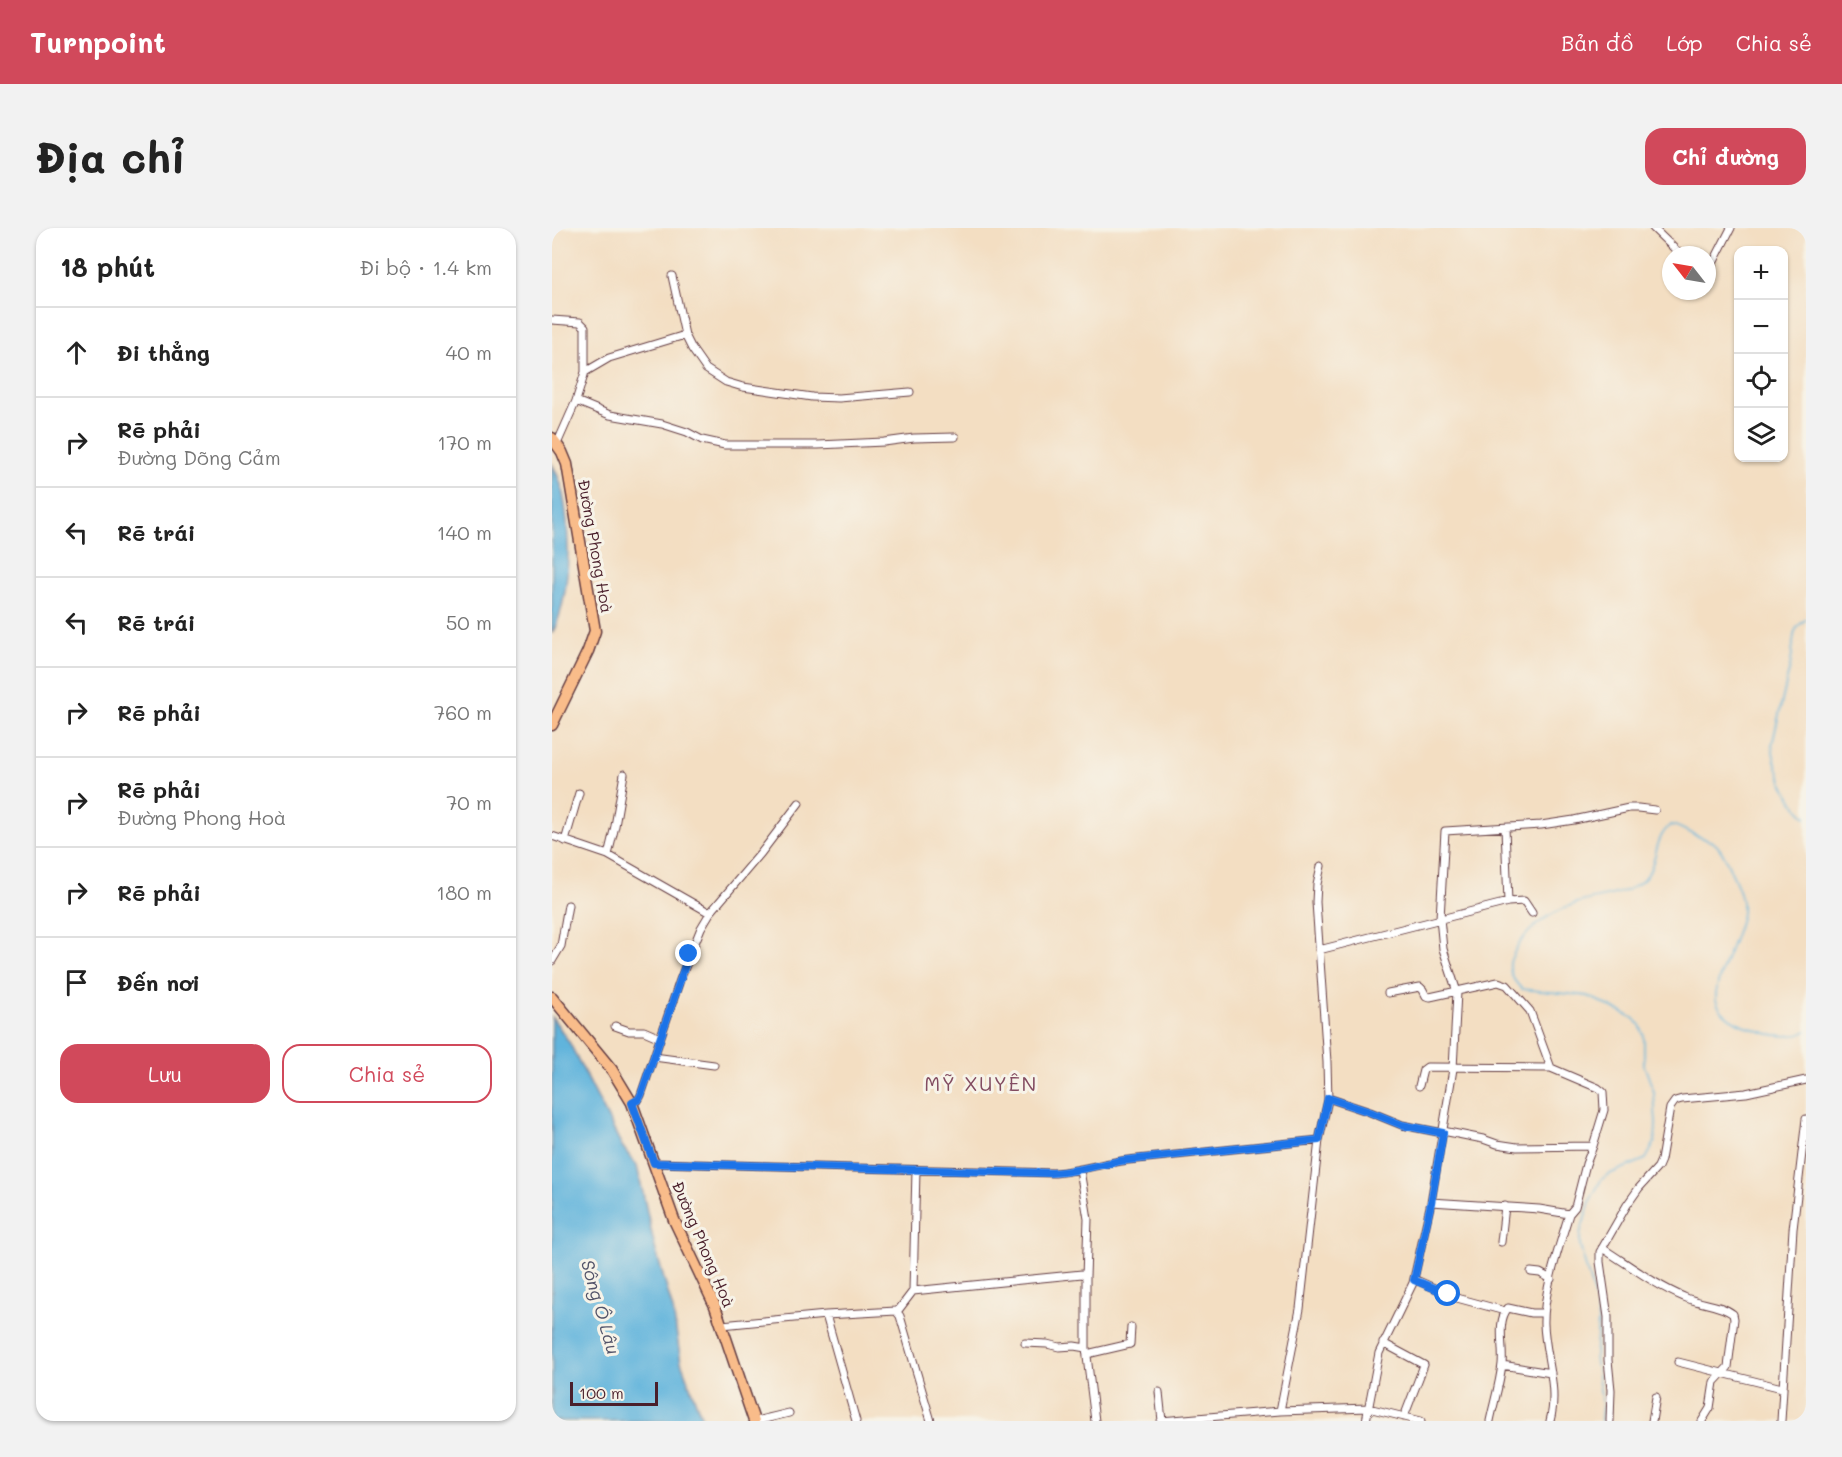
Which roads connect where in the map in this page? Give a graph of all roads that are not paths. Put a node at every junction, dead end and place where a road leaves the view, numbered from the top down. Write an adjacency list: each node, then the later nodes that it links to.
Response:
1 (1653, 228): 3 (street)
2 (1731, 228): 4 (street)
3 (1672, 246)
4 (1716, 257)
5 (672, 276): 7 (street)
6 (552, 320): 8 (street)
7 (685, 335): 8 (street); 9 (street)
8 (585, 372): 10 (street)
9 (910, 392)
10 (576, 401): 11 (street); 12 (street)
11 (955, 437)
12 (554, 441): 13 (main road, Đường Phong Hoà)
13 (552, 725)
14 (624, 774): 21 (street)
15 (579, 793): 20 (street)
16 (799, 803): 25 (street)
17 (1655, 810): 18 (street)
18 (1505, 828): 23 (street); 27 (street)
19 (552, 836): 20 (street)
20 (566, 841): 21 (street)
21 (608, 855): 25 (street)
22 (1321, 866): 28 (street)
23 (1508, 902): 26 (street); 27 (street)
24 (568, 905): 29 (street)
25 (710, 913): 34 (street)
26 (1532, 913)
27 (1440, 918): 28 (street); 30 (street)
28 (1319, 950): 41 (street)
29 (552, 961)
30 (1457, 992): 31 (street); 37 (street); 38 (street)
31 (1388, 993)
32 (552, 997): 42 (main road, Đường Phong Hoà)
33 (615, 1026): 34 (street)
34 (660, 1038): 35 (street)
35 (654, 1057): 36 (street); 42 (street)
36 (714, 1065)
37 (1551, 1068): 38 (street); 46 (street)
38 (1453, 1069): 40 (street); 44 (street)
39 (1806, 1080): 54 (street)
40 (1419, 1086)
41 (1328, 1098): 44 (street); 45 (street)
42 (632, 1103): 47 (main road, Đường Phong Hoà)
43 (1806, 1119): 73 (street)
44 (1443, 1132): 46 (street); 50 (street)
45 (1319, 1140): 49 (street); 77 (street)
46 (1593, 1146): 52 (street)
47 (654, 1163): 48 (street); 64 (main road, Đường Phong Hoà)
48 (916, 1170): 49 (street); 59 (street)
49 (1080, 1170): 56 (street)
50 (1431, 1203): 51 (street); 58 (street)
51 (1505, 1206): 52 (street); 53 (street)
52 (1569, 1214): 57 (street)
53 (1501, 1242)
54 (1602, 1248): 72 (street); 89 (street)
55 (1531, 1272): 57 (street)
56 (1086, 1277): 59 (street); 68 (street)
57 (1551, 1279): 62 (street)
58 (1414, 1280): 60 (street); 67 (street)
59 (913, 1292): 61 (street)
60 (1505, 1311): 62 (street); 70 (street)
61 (897, 1312): 63 (street); 82 (street)
62 (1544, 1313): 71 (street)
63 (826, 1315): 64 (street); 81 (street)
64 (722, 1325): 80 (main road, Đường Phong Hoà)
65 (1131, 1327): 68 (street)
66 (1025, 1343): 68 (street)
67 (1383, 1343): 76 (street); 79 (street)
68 (1087, 1351): 83 (street)
69 (1678, 1362): 72 (street)
70 (1502, 1365): 71 (street); 87 (street)
71 (1551, 1373): 88 (street)
72 (1724, 1373): 73 (street); 91 (street)
73 (1782, 1389): 92 (street)
74 (1159, 1392): 84 (street)
75 (1656, 1397): 90 (street)
76 (1368, 1408): 77 (street); 79 (street); 85 (street)
77 (1280, 1411): 84 (street)
78 (789, 1413): 80 (street)
79 (1404, 1417): 86 (street)
80 (755, 1421)
81 (856, 1421)
82 (931, 1421)
83 (1095, 1421)
84 (1162, 1421)
85 (1366, 1421)
86 (1421, 1421)
87 (1490, 1421)
88 (1550, 1421)
89 (1610, 1421)
90 (1652, 1421)
91 (1702, 1421)
92 (1781, 1421)

